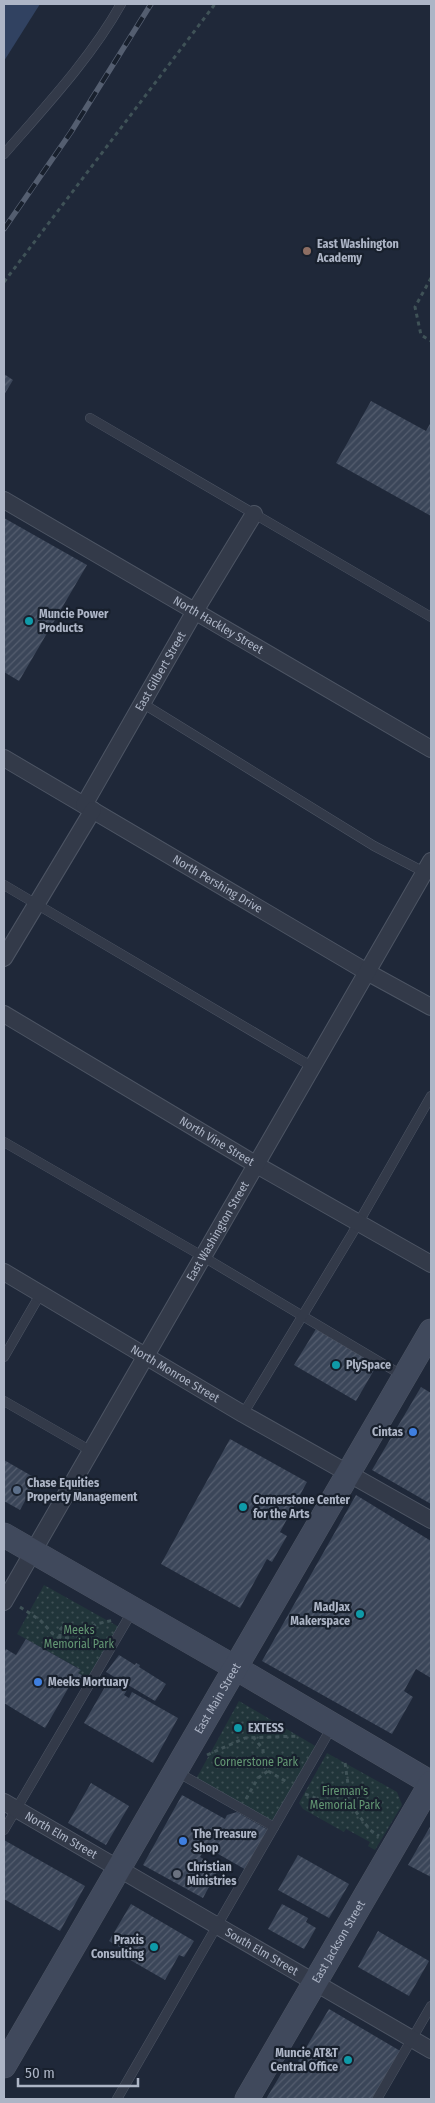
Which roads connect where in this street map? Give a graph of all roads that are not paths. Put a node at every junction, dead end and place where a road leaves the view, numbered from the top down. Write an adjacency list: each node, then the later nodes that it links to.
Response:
1 (121, 4): 2 (lane)
2 (4, 154)
3 (90, 418): 5 (lane)
4 (4, 500): 6 (street, North Hackley Street)
5 (254, 514): 6 (street, East Gilbert Street); 7 (lane)
6 (195, 611): 8 (street, East Gilbert Street); 9 (street, North Hackley Street)
7 (431, 617)
8 (142, 704): 11 (street, East Gilbert Street); 12 (lane)
9 (431, 749)
10 (4, 758): 11 (street, North Pershing Drive)
11 (88, 807): 14 (street, East Gilbert Street); 16 (street, North Pershing Drive)
12 (428, 867): 16 (street, East Washington Street)
13 (4, 885): 14 (lane)
14 (37, 904): 15 (street, East Gilbert Street); 19 (lane)
15 (4, 958)
16 (367, 972): 17 (street, North Pershing Drive); 19 (street, East Washington Street)
17 (431, 1007)
18 (4, 1014): 22 (street, North Vine Street)
19 (312, 1066): 22 (street, East Washington Street)
20 (431, 1096): 23 (lane)
21 (4, 1142): 24 (lane)
22 (255, 1164): 23 (street, North Vine Street); 24 (street, East Washington Street)
23 (358, 1222): 25 (street, North Vine Street); 28 (lane)
24 (202, 1256): 28 (lane); 30 (street, East Washington Street)
25 (431, 1264)
26 (4, 1272): 27 (street, North Monroe Street)
27 (41, 1293): 30 (street, North Monroe Street); 31 (lane)
28 (302, 1316): 32 (lane); 34 (lane)
29 (431, 1331): 32 (main road, East Main Street)
30 (146, 1354): 34 (street, North Monroe Street); 35 (street, East Washington Street)
31 (4, 1356)
32 (405, 1377): 36 (main road, East Main Street)
33 (4, 1401): 35 (lane)
34 (243, 1414): 36 (street, North Monroe Street)
35 (91, 1450): 39 (street, East Washington Street)
36 (347, 1473): 37 (street, North Monroe Street); 42 (main road, East Main Street)
37 (431, 1520)
38 (4, 1535): 39 (main road)
39 (33, 1552): 40 (street, East Washington Street); 41 (main road)
40 (4, 1602)
41 (123, 1614): 42 (main road); 46 (lane)
42 (234, 1667): 43 (main road); 44 (main road, East Main Street)
43 (333, 1725): 45 (main road); 47 (lane)
44 (174, 1770): 47 (lane); 49 (main road, East Main Street)
45 (431, 1783): 51 (main road, East Jackson Street)
46 (10, 1806): 48 (lane); 49 (street, North Elm Street)
47 (274, 1827): 50 (lane)
48 (4, 1830)
49 (117, 1869): 50 (street, South Elm Street); 55 (main road, East Main Street)
50 (218, 1926): 51 (street, South Elm Street); 56 (lane)
51 (315, 1982): 53 (street, South Elm Street); 57 (main road, East Jackson Street)
52 (431, 2006): 53 (lane)
53 (413, 2038): 54 (street, South Elm Street); 58 (lane)
54 (431, 2050)
55 (4, 2066)
56 (117, 2099)
57 (247, 2099)
58 (377, 2099)

